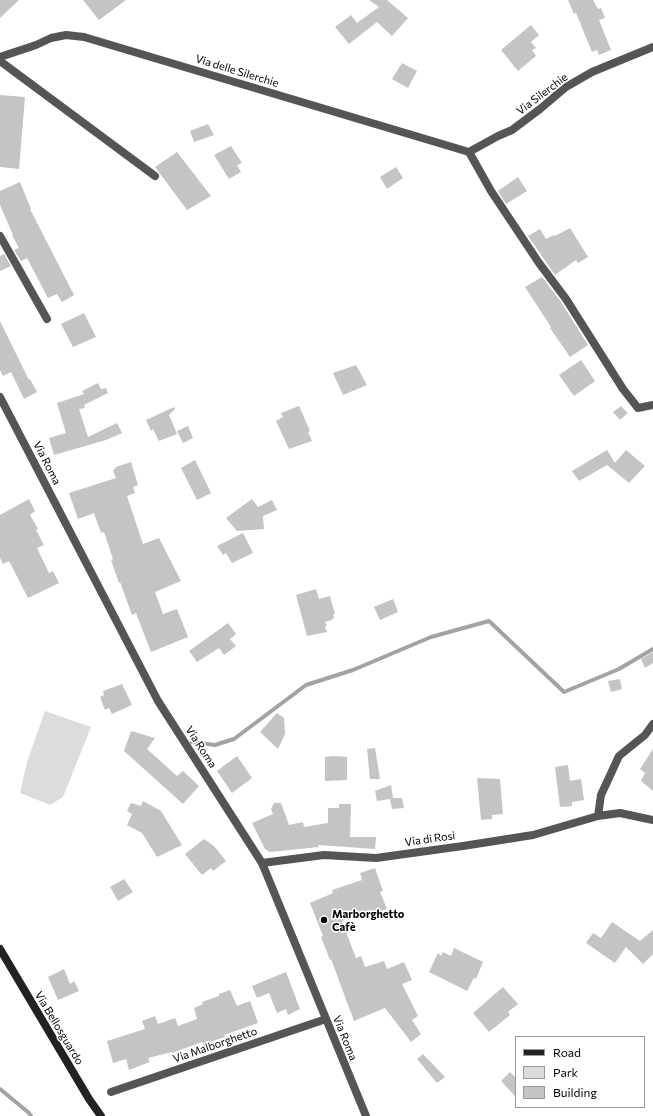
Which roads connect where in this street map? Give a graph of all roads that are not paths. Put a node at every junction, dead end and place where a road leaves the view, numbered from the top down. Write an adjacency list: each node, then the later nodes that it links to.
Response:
1 (653, 47): 4 (street, Via Silerchie)
2 (0, 56): 4 (street, Via delle Silerchie)
3 (0, 61): 5 (street)
4 (468, 152): 9 (street)
5 (155, 176)
6 (0, 236): 7 (street)
7 (47, 319)
8 (0, 397): 13 (street, Via Roma)
9 (653, 405)
10 (653, 724): 11 (street)
11 (598, 816): 12 (street, Via di Rosi); 13 (street, Via di Rosi)
12 (653, 820)
13 (262, 863): 15 (street, Via Roma)
14 (0, 949): 17 (main road, Via Bellosguardo)
15 (326, 1019): 16 (street, Via Malborghetto); 18 (street, Via Roma)
16 (111, 1092)
17 (101, 1116)
18 (366, 1116)

